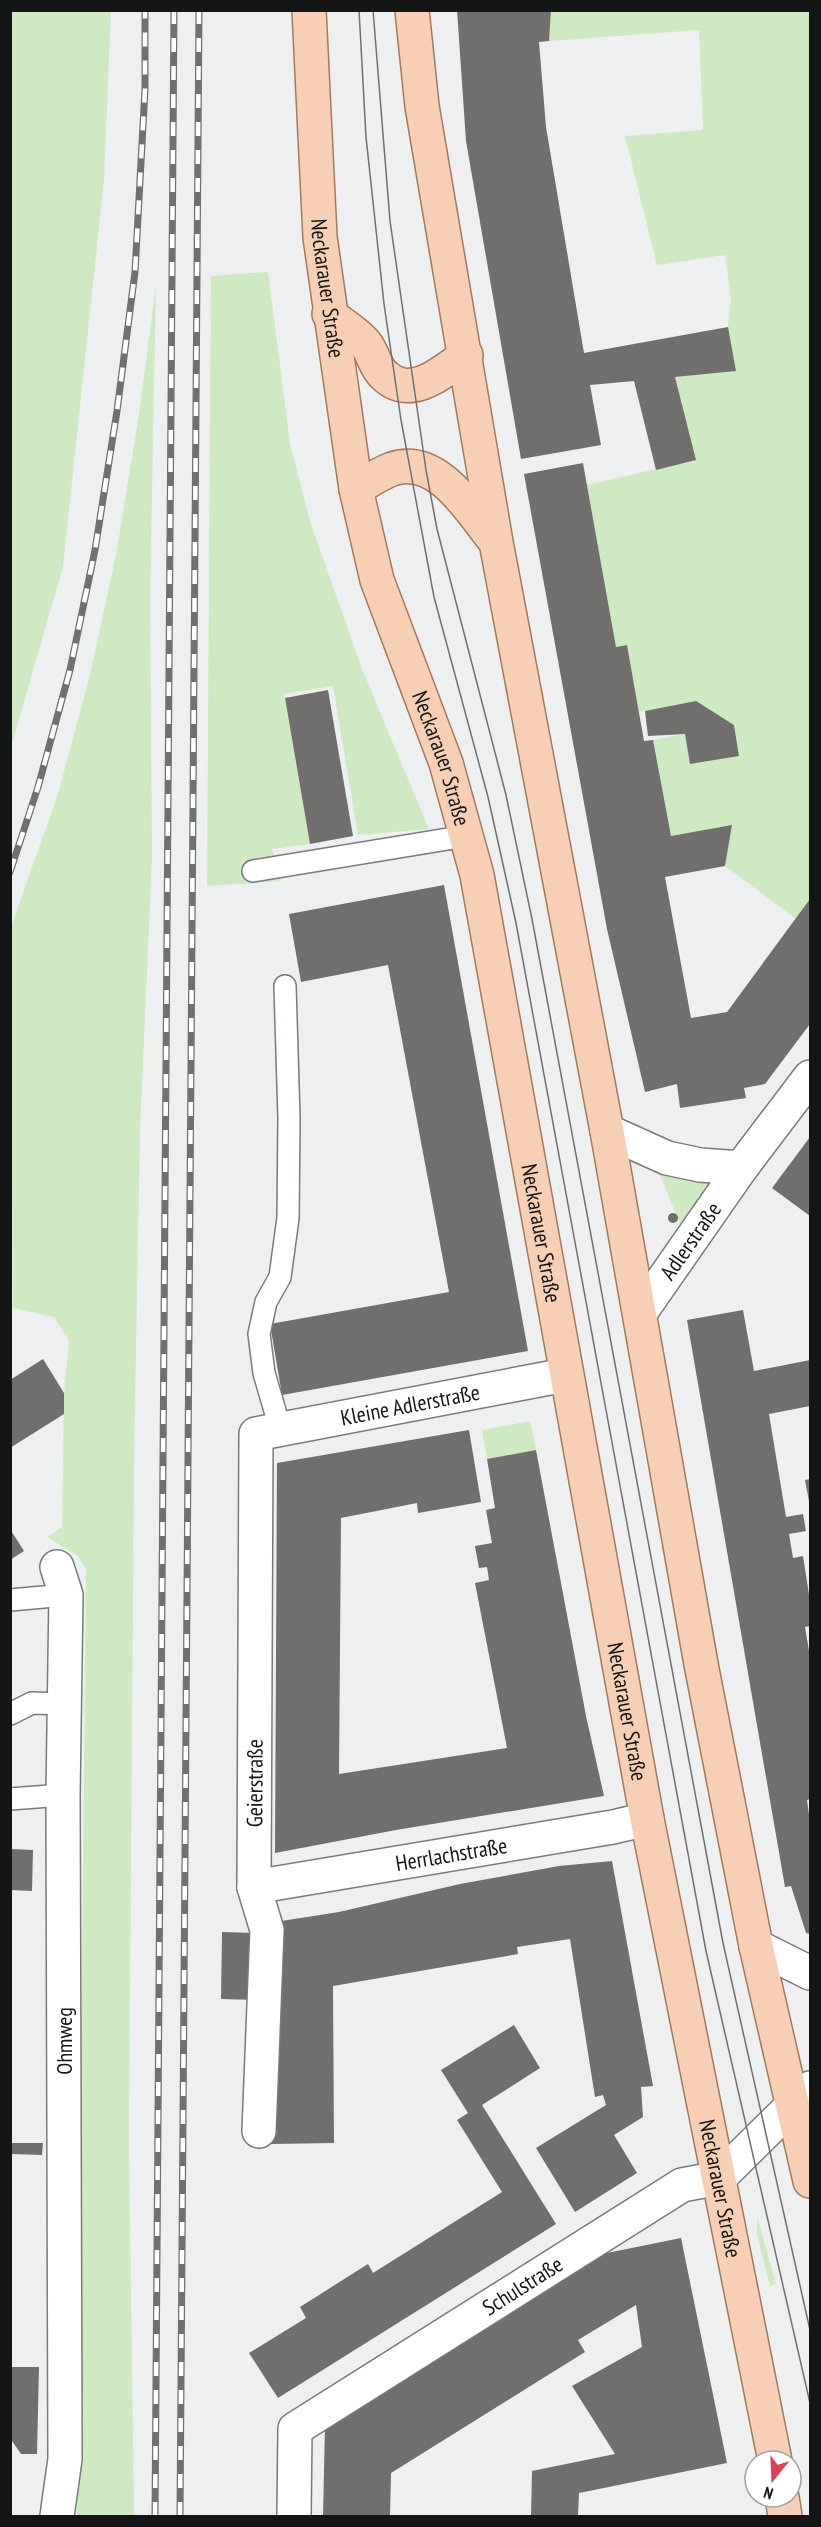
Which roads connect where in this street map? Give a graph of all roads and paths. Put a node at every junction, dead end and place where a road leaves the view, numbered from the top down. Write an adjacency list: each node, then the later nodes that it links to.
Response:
1 (309, 10): 3 (main road, Neckarauer Straße)
2 (412, 10): 4 (main road)
3 (329, 314): 4 (main road); 5 (main road, Neckarauer Straße)
4 (466, 355): 6 (main road)
5 (356, 489): 6 (main road); 7 (main road, Neckarauer Straße)
6 (496, 542): 11 (main road)
7 (466, 836): 8 (lane); 14 (main road, Neckarauer Straße)
8 (253, 871)
9 (285, 986): 15 (lane)
10 (810, 1077): 12 (street, Adlerstraße)
11 (607, 1131): 12 (street, Adlerstraße); 13 (main road)
12 (741, 1168): 13 (street, Adlerstraße)
13 (640, 1313): 24 (main road)
14 (565, 1375): 15 (street, Kleine Adlerstraße); 22 (main road, Neckarauer Straße)
15 (268, 1431): 23 (street, Geierstraße)
16 (62, 1581): 17 (lane); 18 (street, Ohmweg)
17 (10, 1600)
18 (64, 1704): 19 (lane); 20 (street, Ohmweg)
19 (10, 1714)
20 (63, 1795): 21 (lane); 31 (street, Ohmweg)
21 (10, 1799)
22 (647, 1819): 23 (street, Herrlachstraße); 28 (main road, Neckarauer Straße)
23 (254, 1887): 27 (street, Geierstraße)
24 (756, 1946): 25 (street); 26 (main road)
25 (810, 1973)
26 (802, 2097): 28 (street); 29 (main road)
27 (259, 2131)
28 (719, 2178): 30 (main road, Neckarauer Straße); 32 (street, Schulstraße)
29 (810, 2181)
30 (773, 2449)
31 (57, 2517)
32 (294, 2517)

